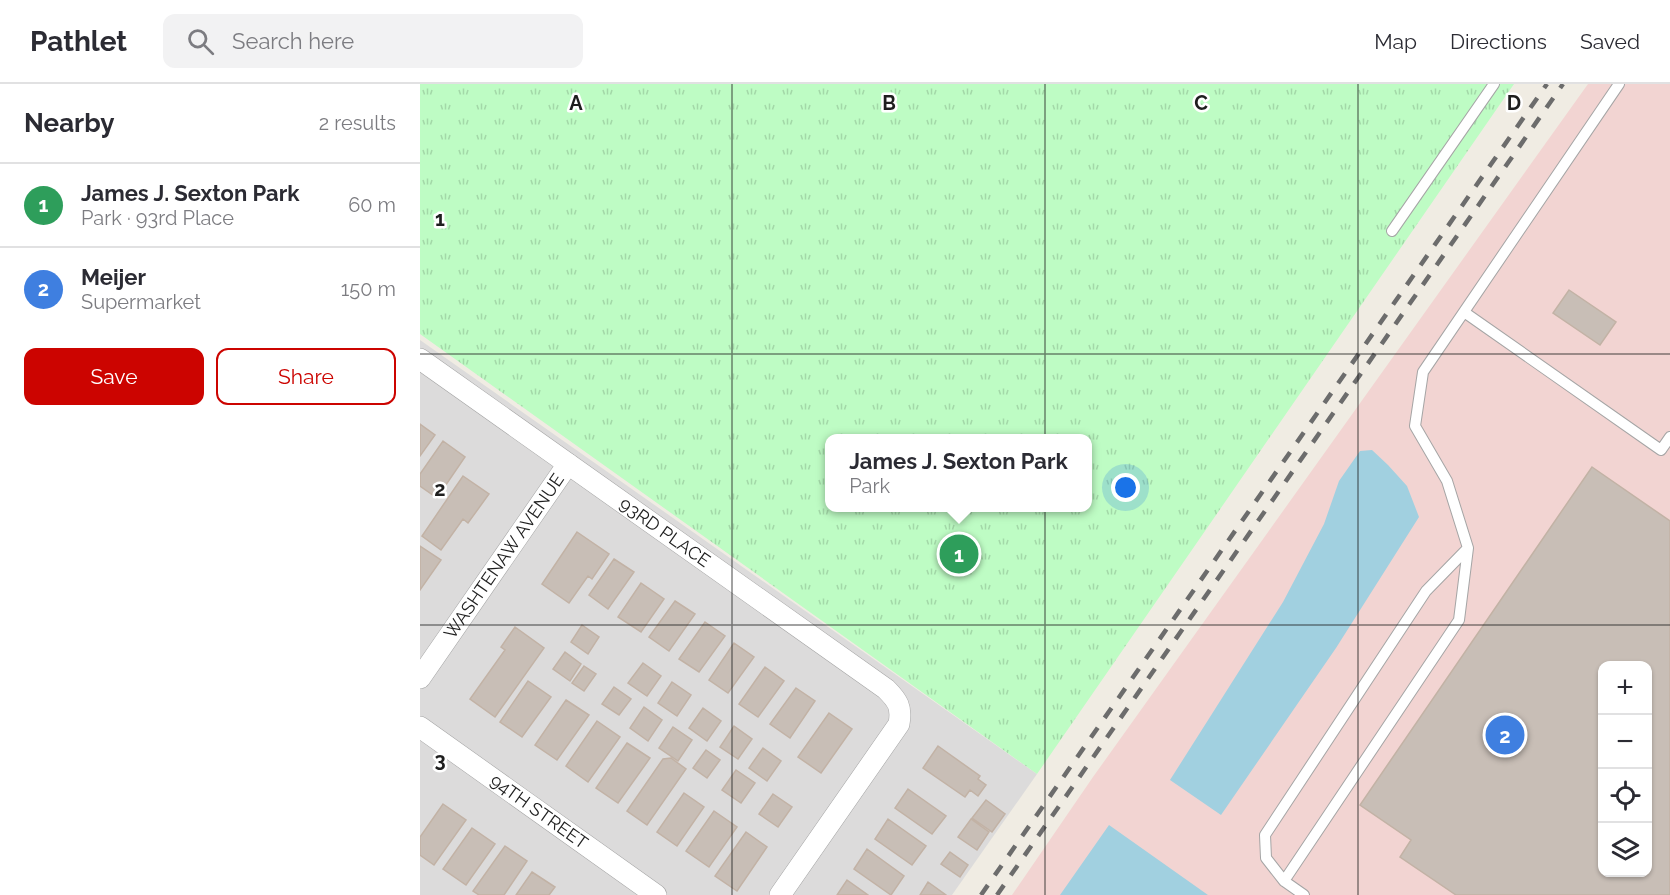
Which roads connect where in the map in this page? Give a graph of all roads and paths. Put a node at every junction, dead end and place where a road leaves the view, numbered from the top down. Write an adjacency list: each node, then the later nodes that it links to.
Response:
1 (1494, 84): 3 (lane)
2 (1619, 84): 4 (lane)
3 (1392, 231)
4 (1464, 312): 6 (lane); 8 (lane)
5 (420, 359): 7 (street, 93RD PLACE)
6 (1670, 437)
7 (568, 464): 9 (street, WASHTENAW AVENUE); 13 (street, 93RD PLACE)
8 (1468, 548): 11 (lane); 11 (lane)
9 (420, 678)
10 (420, 727): 12 (street, 94TH STREET)
11 (1284, 881): 14 (lane)
12 (656, 895)
13 (780, 895)
14 (1304, 895)

